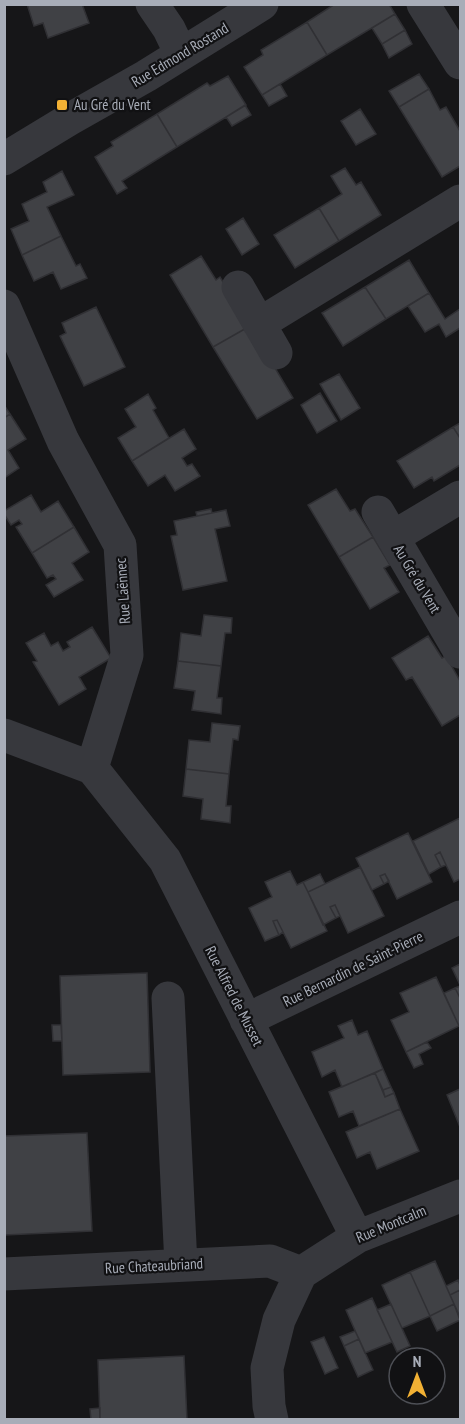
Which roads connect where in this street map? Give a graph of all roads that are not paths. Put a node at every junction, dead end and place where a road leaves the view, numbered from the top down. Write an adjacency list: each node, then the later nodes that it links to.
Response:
1 (152, 4): 4 (street)
2 (262, 4): 4 (street, Rue Edmond Rostand)
3 (423, 4): 5 (street)
4 (180, 54): 6 (street, Rue Edmond Rostand)
5 (460, 63)
6 (4, 159)
7 (460, 201): 10 (street)
8 (237, 287): 10 (street)
9 (4, 306): 15 (street, Rue Laënnec)
10 (259, 324): 11 (street)
11 (276, 353)
12 (460, 497): 13 (street, Au Gré du Vent)
13 (460, 652)
14 (4, 735): 15 (street)
15 (92, 768): 18 (street, Rue Alfred de Musset)
16 (460, 917): 18 (street, Rue Bernardin de Saint-Pierre)
17 (168, 998): 21 (street)
18 (246, 1020): 20 (street, Rue Alfred de Musset)
19 (460, 1196): 20 (street, Rue Montcalm)
20 (357, 1237): 22 (street, Rue Montcalm)
21 (181, 1265): 22 (street, Rue Chateaubriand); 23 (street, Rue Chateaubriand)
22 (301, 1273): 24 (street)
23 (4, 1274)
24 (272, 1419)

